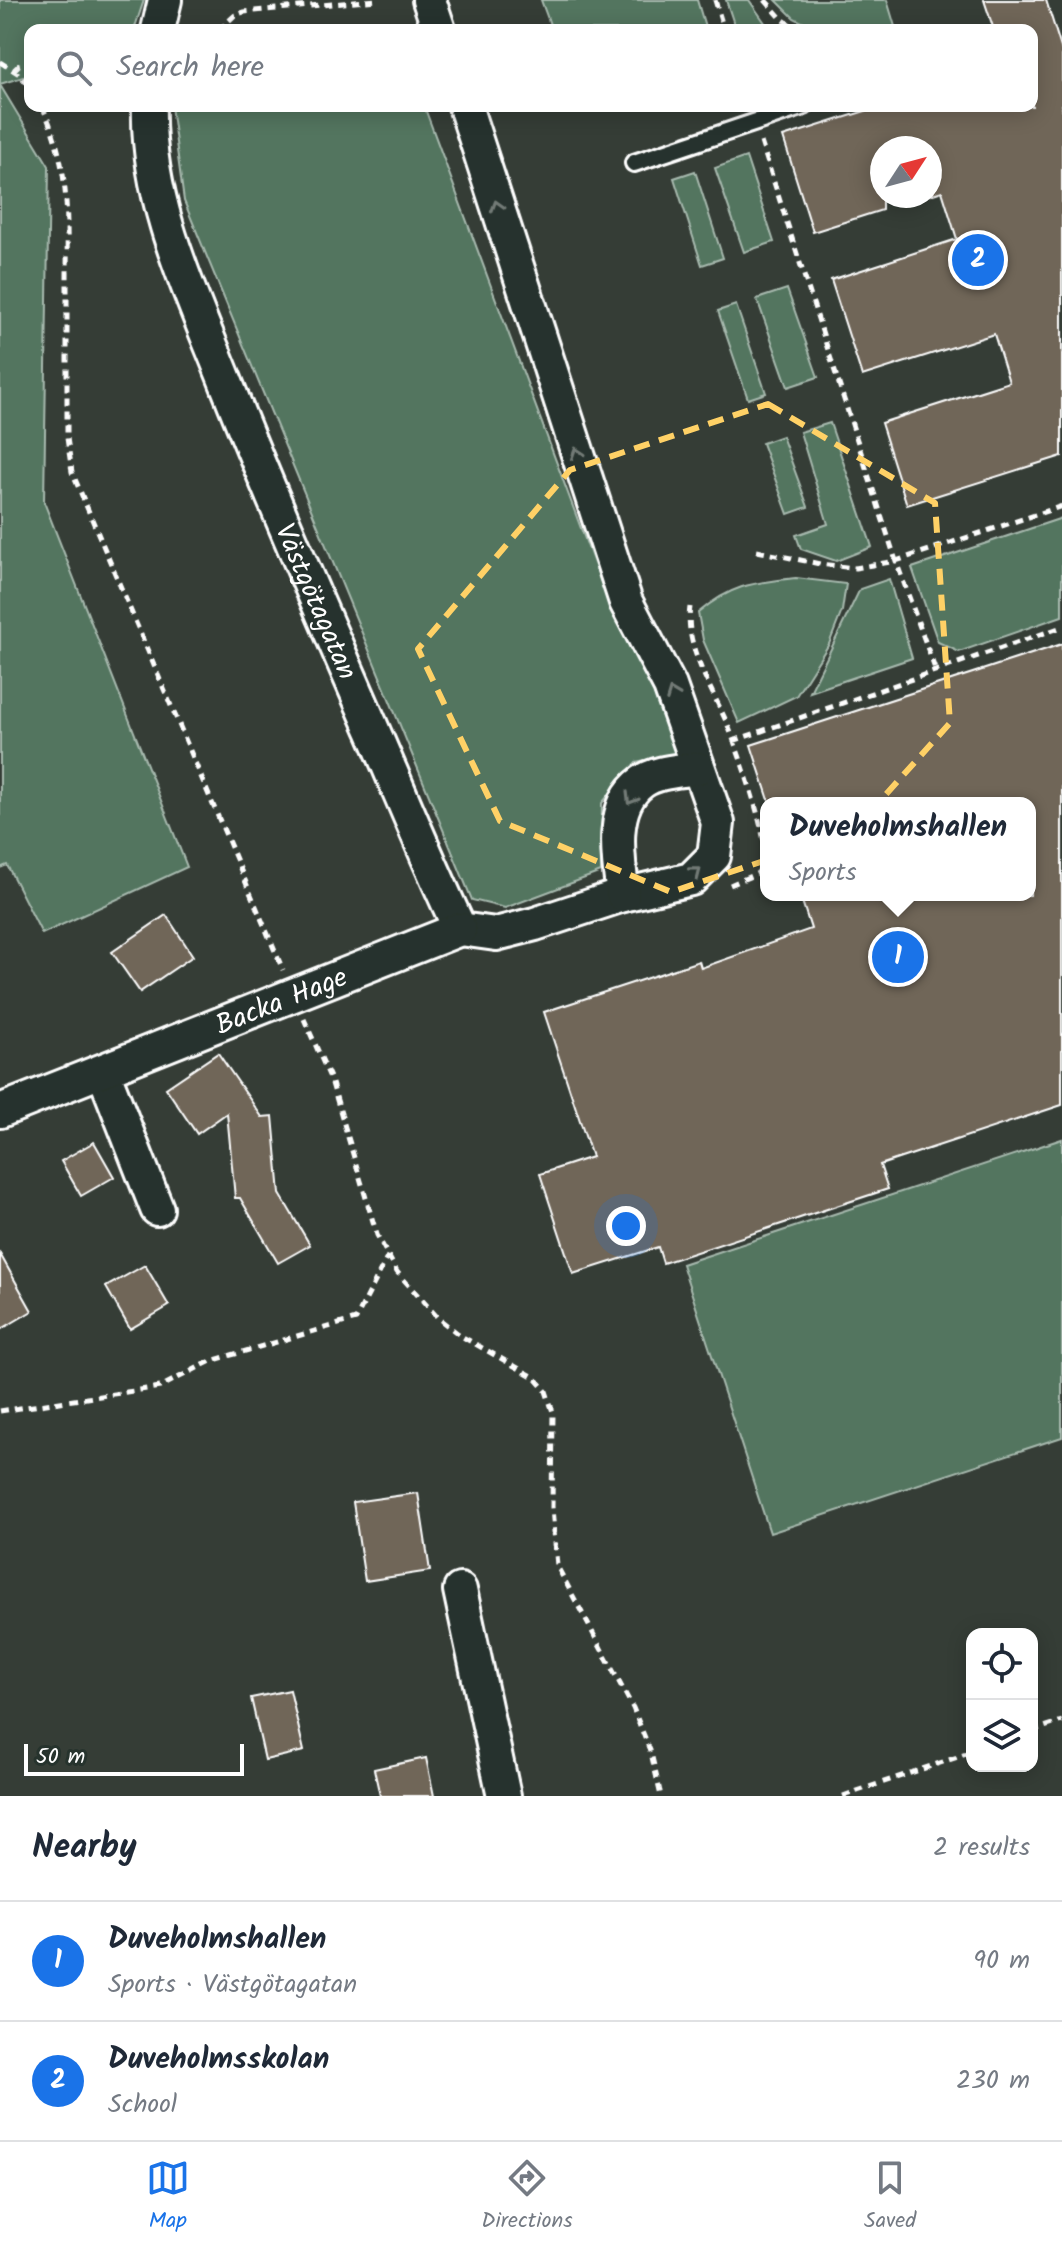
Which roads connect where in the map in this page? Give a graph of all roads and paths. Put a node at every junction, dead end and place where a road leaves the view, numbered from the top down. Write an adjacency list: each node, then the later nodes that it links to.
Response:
1 (165, 0): 6 (street)
2 (377, 0): 7 (path)
3 (429, 0): 8 (street)
4 (715, 0): 9 (path)
5 (765, 0): 10 (path)
6 (159, 24)
7 (225, 24)
8 (437, 24)
9 (722, 24)
10 (789, 24)
11 (0, 62): 13 (path)
12 (24, 64): 13 (path)
13 (14, 70): 14 (path)
14 (24, 81)
15 (45, 112): 32 (path)
16 (149, 112): 31 (street, Västgötagatan)
17 (467, 112): 28 (street, one-way to 17)
18 (786, 112): 19 (lane)
19 (754, 123): 20 (lane); 23 (path)
20 (634, 163)
21 (1062, 506): 23 (path)
22 (757, 551): 23 (path)
23 (896, 561): 26 (path)
24 (690, 607): 27 (path)
25 (1062, 627): 26 (path)
26 (935, 669): 27 (path)
27 (733, 741): 29 (path)
28 (697, 768): 30 (street, one-way to 30); 30 (street, one-way to 28)
29 (760, 832)
30 (623, 895): 31 (street)
31 (460, 929): 32 (street, Backa Hage)
32 (295, 996): 33 (street, Backa Hage); 36 (path)
33 (103, 1071): 34 (street, Backa Hage); 35 (street)
34 (0, 1111)
35 (157, 1209)
36 (388, 1256): 37 (path); 43 (path)
37 (0, 1411)
38 (460, 1590): 42 (street)
39 (1062, 1721): 40 (path)
40 (1038, 1729)
41 (966, 1754): 44 (path)
42 (504, 1796)
43 (661, 1796)
44 (843, 1796)

